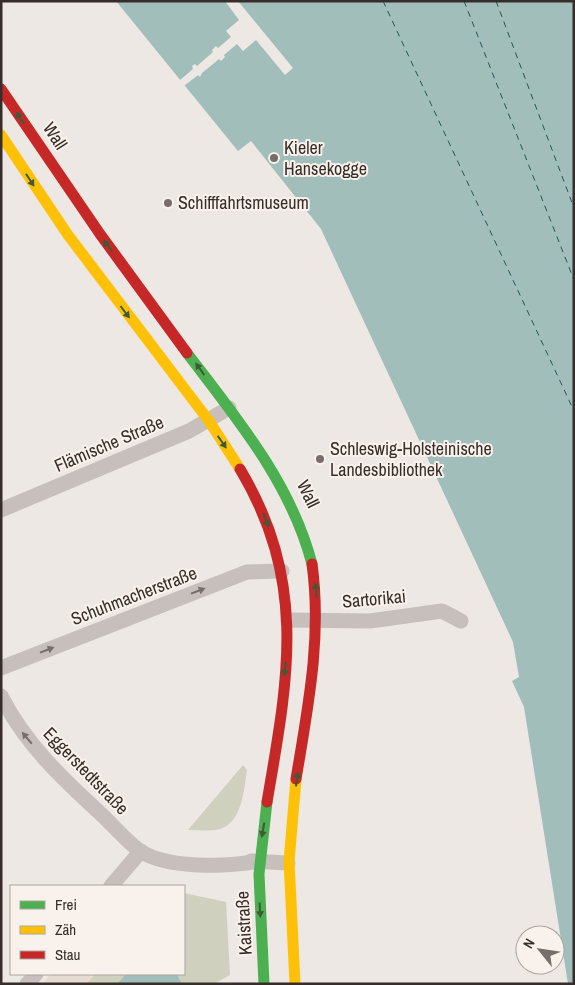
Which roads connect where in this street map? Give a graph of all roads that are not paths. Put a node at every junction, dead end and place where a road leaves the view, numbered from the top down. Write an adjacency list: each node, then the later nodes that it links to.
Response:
1 (1, 89): 3 (main road, Wall, one-way to 1)
2 (1, 135): 4 (main road, one-way to 4)
3 (78, 204): 4 (street); 5 (main road, Wall, one-way to 3)
4 (58, 219): 6 (main road, one-way to 6)
5 (229, 408): 6 (street, Flämische Straße); 10 (main road, Wall, one-way to 5)
6 (208, 421): 7 (street, Flämische Straße); 8 (main road, one-way to 8)
7 (1, 510)
8 (282, 571): 9 (main road); 12 (street, Schuhmacherstraße, one-way to 8)
9 (288, 620): 10 (street, Sartorikai); 15 (main road, one-way to 15)
10 (317, 621): 11 (street, Sartorikai); 16 (main road, Wall, one-way to 10)
11 (461, 622)
12 (1, 668)
13 (1, 696): 14 (street, Eggerstedtstraße, one-way to 13)
14 (141, 851): 15 (street, Eggerstedtstraße); 17 (street)
15 (260, 861): 16 (street, Eggerstedtstraße); 18 (main road, Kaistraße, one-way to 18)
16 (288, 863): 19 (main road)
17 (112, 885)
18 (264, 984)
19 (295, 984)

